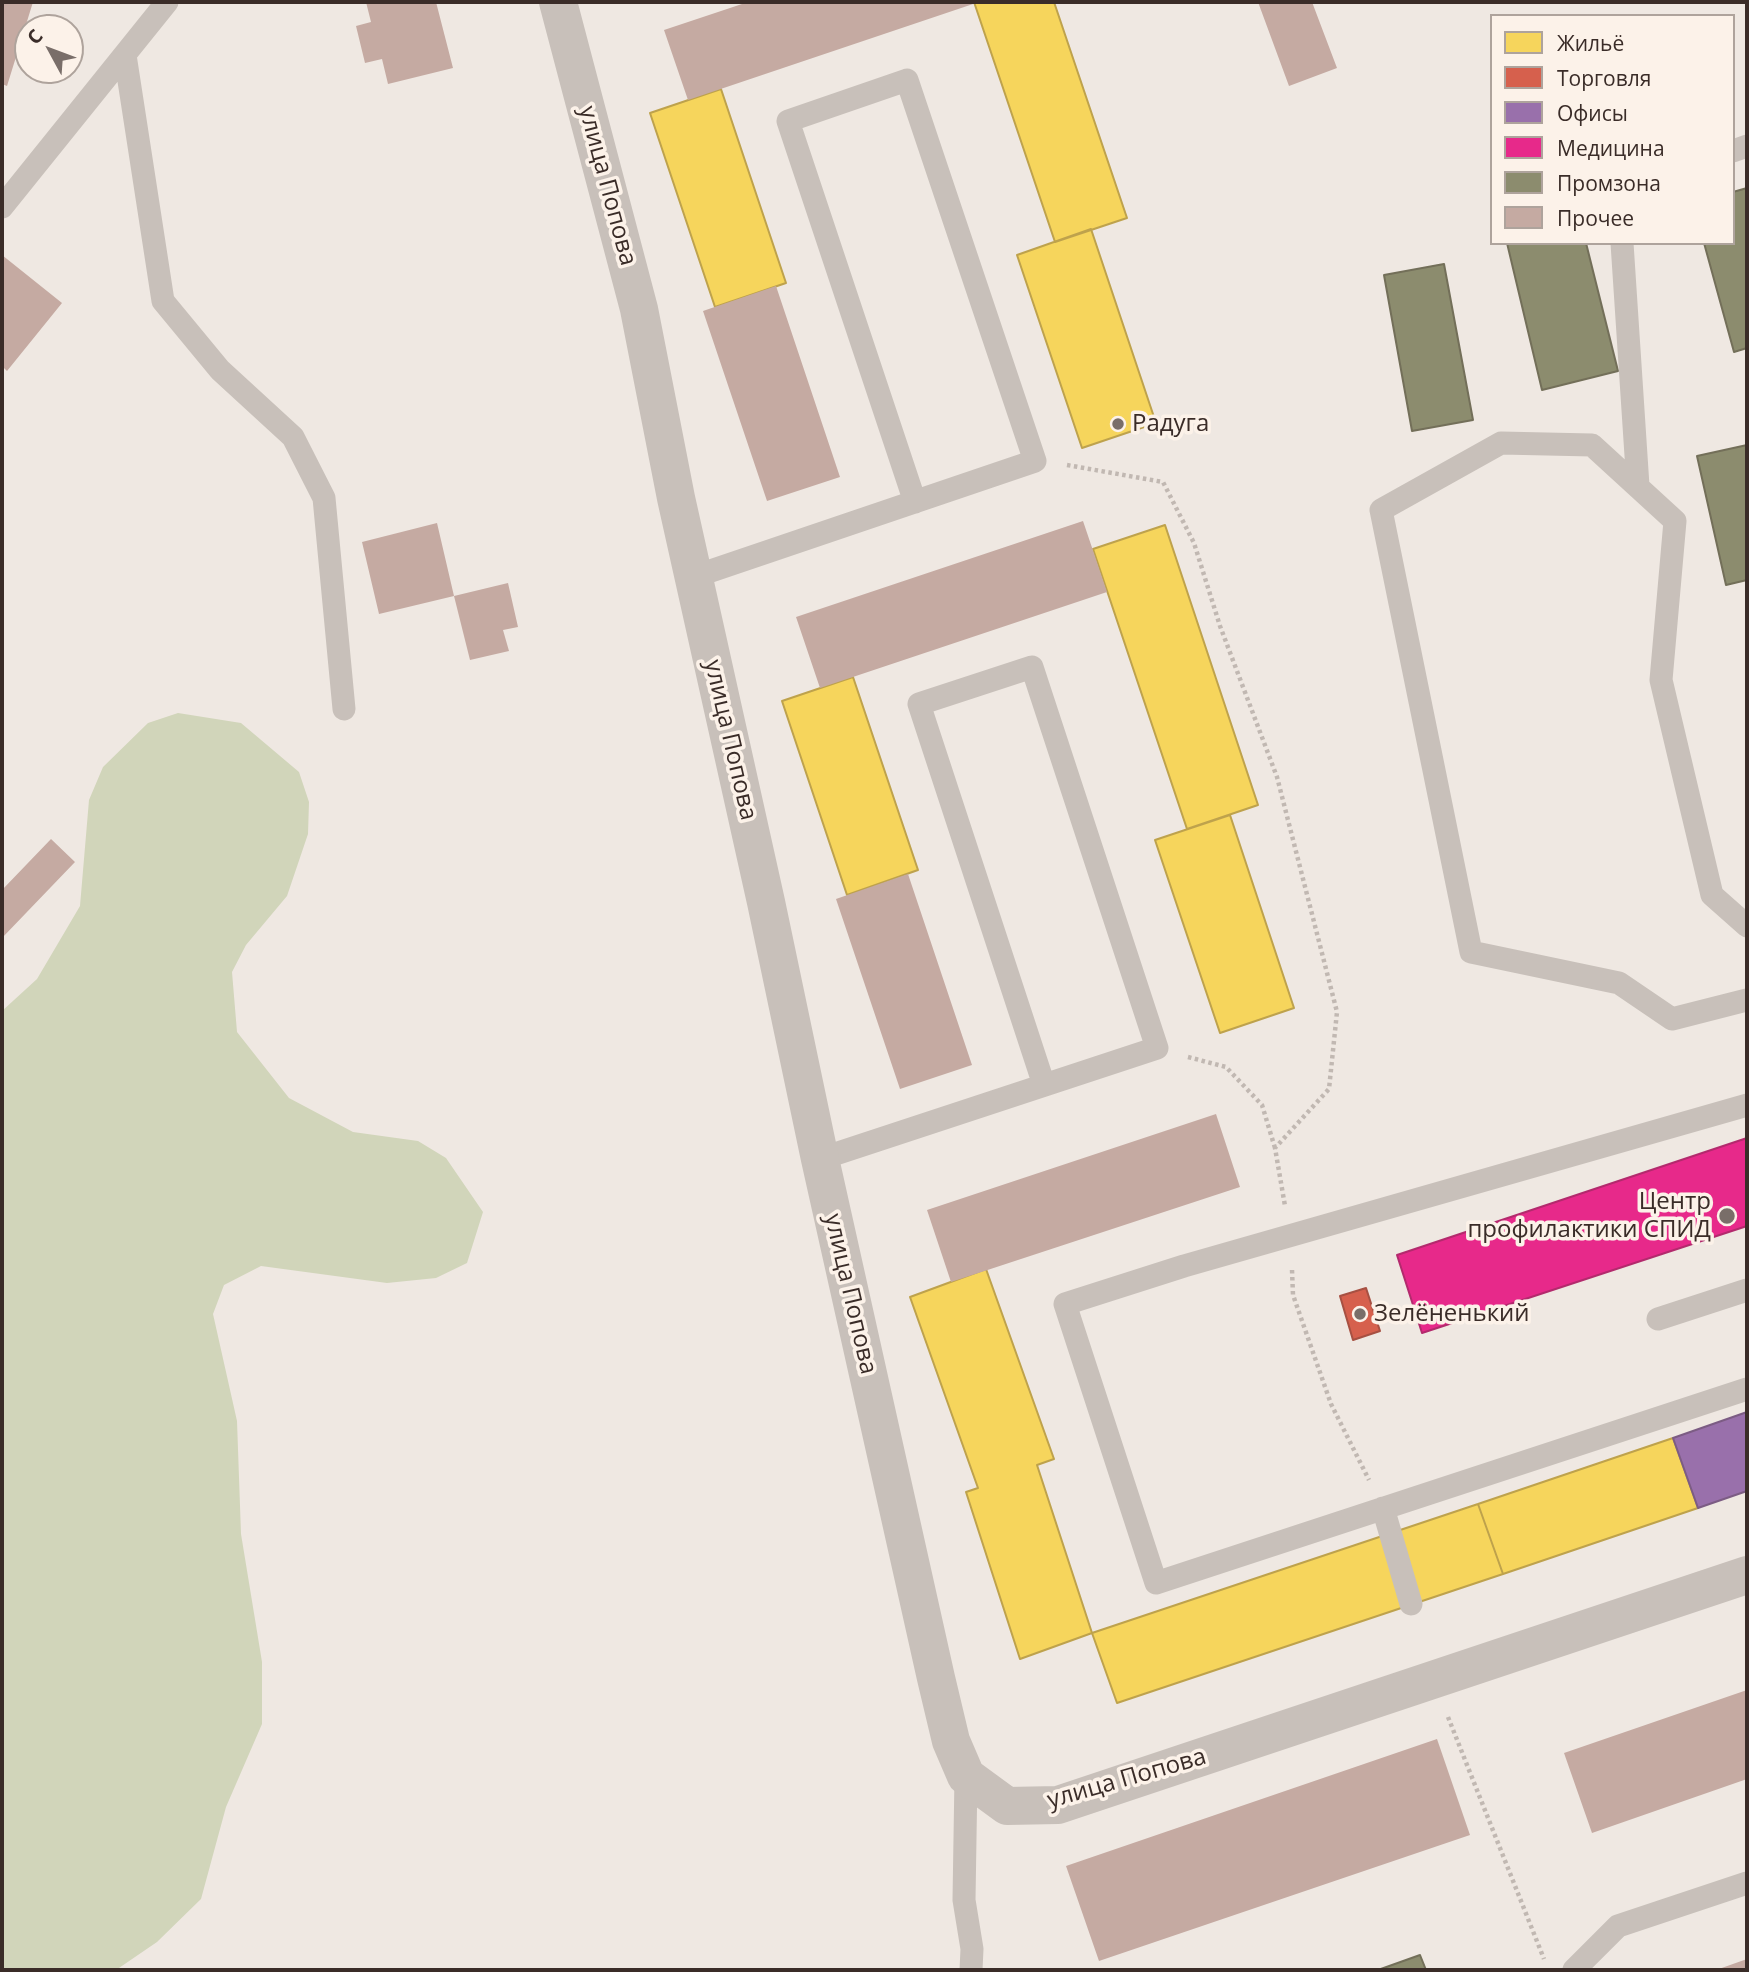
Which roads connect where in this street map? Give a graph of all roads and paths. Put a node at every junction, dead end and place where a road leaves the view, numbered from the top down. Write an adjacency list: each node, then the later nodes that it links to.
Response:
1 (167, 2): 3 (lane)
2 (558, 2): 9 (street, улица Попова)
3 (125, 55): 4 (lane); 10 (lane)
4 (2, 208)
5 (1622, 245): 7 (lane)
6 (1035, 461): 8 (lane); 8 (lane); 16 (path)
7 (1638, 486): 11 (lane); 12 (lane)
8 (915, 502): 9 (lane)
9 (693, 577): 17 (street, улица Попова)
10 (344, 709)
11 (1747, 926)
12 (1747, 1000)
13 (1157, 1048): 14 (lane); 14 (lane); 16 (path)
14 (1044, 1085): 17 (lane)
15 (1747, 1105): 18 (lane)
16 (1275, 1148): 18 (path)
17 (820, 1159): 26 (street, улица Попова)
18 (1291, 1235): 22 (path); 22 (lane)
19 (1747, 1290): 20 (lane)
20 (1658, 1319)
21 (1747, 1389): 22 (lane)
22 (1383, 1508): 24 (lane)
23 (1747, 1574): 25 (street, улица Попова)
24 (1411, 1604)
25 (1434, 1680): 26 (street, улица Попова); 29 (path)
26 (966, 1776): 28 (lane)
27 (1747, 1883): 30 (lane)
28 (971, 1970)
29 (1549, 1970)
30 (1574, 1970)

